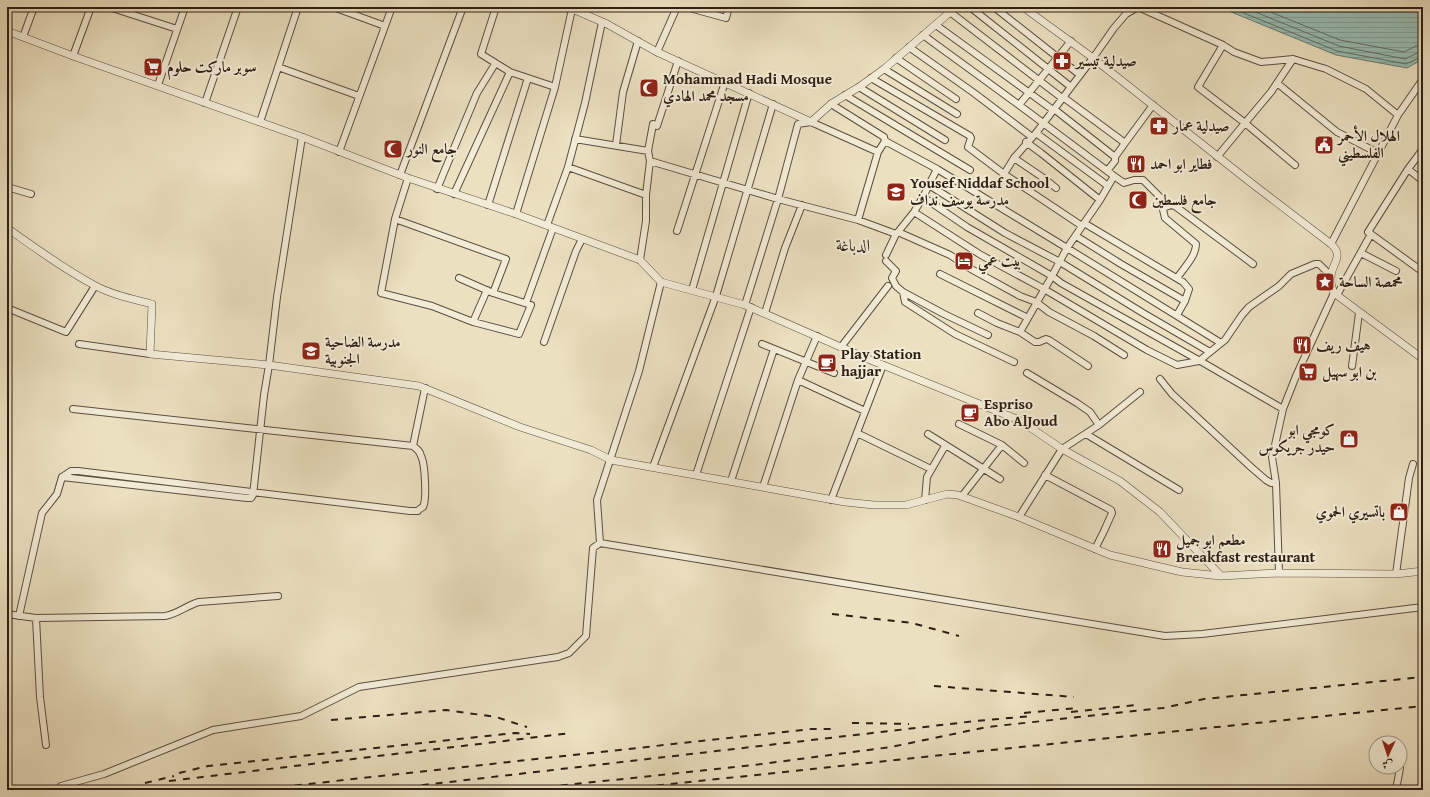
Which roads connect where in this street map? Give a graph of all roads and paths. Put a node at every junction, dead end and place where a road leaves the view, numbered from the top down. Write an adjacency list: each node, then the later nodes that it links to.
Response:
1 (34, 7): 25 (street)
2 (91, 7): 31 (street)
3 (109, 7): 22 (street)
4 (185, 7): 22 (street)
5 (238, 7): 59 (street)
6 (298, 7): 38 (street)
7 (333, 7): 21 (street)
8 (392, 7): 21 (street)
9 (463, 7): 95 (street)
10 (496, 7): 37 (street)
11 (677, 7): 30 (street)
12 (686, 7): 13 (street)
13 (729, 7)
14 (970, 7): 40 (street)
15 (994, 7): 34 (street)
16 (1023, 7): 27 (street)
17 (570, 8): 19 (street); 50 (street)
18 (953, 10): 20 (street); 46 (street)
19 (602, 22): 26 (street); 73 (street)
20 (936, 25): 24 (street); 53 (street)
21 (386, 26): 56 (street)
22 (177, 29): 49 (street)
23 (7, 31): 25 (street)
24 (923, 35): 29 (street); 62 (street)
25 (23, 37): 31 (street)
26 (638, 41): 30 (street); 78 (street)
27 (1071, 41): 33 (street); 34 (street)
28 (1223, 45): 33 (street); 35 (street); 69 (street)
29 (909, 47): 32 (street); 71 (street)
30 (657, 52): 36 (street)
31 (73, 56): 49 (street)
32 (896, 58): 39 (street); 58 (street)
33 (1093, 58): 42 (street); 63 (street)
34 (1058, 59): 40 (street); 42 (street)
35 (1292, 59): 48 (street); 66 (street)
36 (678, 60): 47 (street); 80 (street)
37 (495, 64): 41 (street); 104 (street)
38 (278, 67): 56 (street); 67 (street)
39 (884, 69): 44 (street); 65 (street)
40 (1048, 70): 46 (street); 51 (street)
41 (510, 72): 43 (street); 108 (street)
42 (1080, 75): 51 (street)
43 (528, 78): 50 (street); 113 (street)
44 (871, 78): 52 (street); 94 (street)
45 (1423, 79): 66 (street)
46 (1039, 80): 53 (street); 57 (street)
47 (725, 82): 54 (street); 96 (street)
48 (1277, 83): 69 (street); 83 (street)
49 (158, 85): 59 (street)
50 (555, 87): 117 (street)
51 (1071, 87): 57 (street)
52 (860, 88): 55 (street); 74 (street)
53 (1029, 92): 62 (street); 64 (street)
54 (749, 93): 60 (street); 100 (street)
55 (845, 95): 61 (street); 92 (street)
56 (359, 96): 81 (street)
57 (1063, 98): 64 (street); 77 (street)
58 (956, 99)
59 (205, 103): 67 (street)
60 (773, 104): 68 (street); 106 (street)
61 (831, 104): 68 (street); 75 (street)
62 (1019, 105): 70 (street)
63 (1153, 105): 77 (street); 85 (street)
64 (1053, 110): 70 (street); 84 (street)
65 (957, 114)
66 (1398, 115): 83 (street)
67 (260, 122): 72 (street)
68 (811, 122): 82 (street); 111 (street)
69 (1245, 123): 85 (street); 88 (street)
70 (1042, 124): 71 (street); 93 (street)
71 (1034, 135): 76 (street); 102 (street)
72 (302, 137): 81 (street); 177 (street)
73 (575, 139): 78 (street); 89 (street)
74 (945, 140)
75 (884, 141): 82 (street); 90 (street)
76 (1026, 142): 86 (street); 112 (street)
77 (1125, 143): 84 (street)
78 (616, 145): 80 (street)
79 (1423, 149): 91 (street)
80 (648, 151): 87 (street)
81 (339, 152): 95 (street)
82 (878, 152): 119 (street)
83 (1378, 153): 128 (street)
84 (1114, 157): 93 (street)
85 (1217, 157): 128 (street)
86 (1014, 158): 94 (street); 105 (street)
87 (650, 161): 96 (street); 109 (street)
88 (1295, 165)
89 (568, 167): 109 (street); 121 (street)
90 (937, 169): 101 (street); 129 (street)
91 (1408, 169): 99 (street); 125 (street)
92 (970, 170)
93 (1106, 171): 97 (street)
94 (1004, 174): 120 (street)
95 (400, 175): 98 (street)
96 (696, 175): 100 (street); 123 (street)
97 (1114, 176): 102 (street); 115 (street)
98 (408, 178): 104 (street); 118 (street)
99 (1423, 181)
100 (723, 183): 106 (street); 145 (street)
101 (929, 185): 110 (street); 132 (street)
102 (1108, 186): 112 (street)
103 (7, 187): 107 (street)
104 (437, 188): 108 (street)
105 (1056, 188)
106 (747, 190): 111 (street); 149 (street)
107 (30, 194)
108 (454, 194): 113 (street)
109 (646, 195): 131 (street)
110 (923, 197): 116 (street); 137 (street)
111 (778, 199): 114 (street); 153 (street)
112 (1100, 200): 120 (street)
113 (488, 205): 117 (street)
114 (802, 205): 119 (street); 157 (street)
115 (1163, 208): 133 (street); 140 (street)
116 (914, 212): 124 (street); 144 (street)
117 (516, 214): 121 (street)
118 (395, 219): 146 (street); 160 (street)
119 (858, 220): 124 (street)
120 (1083, 224): 126 (street); 140 (street)
121 (550, 226): 127 (street); 152 (street)
122 (7, 228): 142 (street)
123 (677, 231)
124 (897, 233): 147 (street); 151 (street)
125 (1371, 234): 130 (street); 135 (street)
126 (1076, 236): 129 (street); 150 (street)
127 (582, 239): 131 (street); 164 (street)
128 (1331, 244): 138 (street)
129 (1067, 248): 132 (street); 158 (street)
130 (1361, 253): 134 (street); 148 (street)
131 (640, 260): 141 (street)
132 (1060, 262): 137 (street); 170 (street)
133 (1253, 264)
134 (1396, 271)
135 (1423, 272)
136 (940, 274): 159 (street)
137 (1052, 276): 144 (street); 174 (street)
138 (1331, 276): 148 (street); 165 (street)
139 (459, 278): 146 (street)
140 (1177, 278): 150 (street)
141 (661, 282): 145 (street); 200 (street)
142 (95, 286): 154 (street); 171 (street)
143 (888, 286): 168 (street)
144 (1044, 289): 151 (street); 174 (street)
145 (692, 290): 149 (street)
146 (490, 291): 152 (street); 160 (street)
147 (903, 292): 162 (street); 176 (street)
148 (1336, 294): 156 (street); 188 (street)
149 (716, 296): 153 (street); 203 (street)
150 (1185, 301): 158 (street)
151 (1036, 302): 159 (street); 172 (street)
152 (526, 304): 160 (street)
153 (748, 306): 157 (street); 206 (street)
154 (7, 308)
155 (978, 313): 161 (street)
156 (1360, 313): 173 (street); 180 (street)
157 (765, 314): 163 (street)
158 (1177, 315): 165 (street)
159 (1028, 318): 161 (street)
160 (473, 322)
161 (1020, 332): 179 (street)
162 (988, 335)
163 (816, 336): 168 (street); 175 (street)
164 (544, 342)
165 (1221, 343): 170 (street)
166 (79, 344): 171 (street)
167 (762, 344): 169 (street)
168 (841, 347): 178 (street)
169 (774, 349): 175 (street); 209 (street)
170 (1210, 352): 174 (street)
171 (150, 354): 177 (street)
172 (1124, 355)
173 (1423, 359)
174 (1199, 361): 188 (street)
175 (805, 362): 181 (street); 184 (street)
176 (1014, 362)
177 (269, 365): 185 (street); 192 (street)
178 (883, 365): 189 (street); 199 (street)
179 (1088, 366)
180 (1352, 366)
181 (834, 373)
182 (1027, 373): 191 (street)
183 (1160, 379): 210 (street)
184 (798, 380): 189 (street); 211 (street)
185 (425, 388): 197 (street); 200 (street)
186 (1140, 392): 191 (street)
187 (73, 409): 192 (street)
188 (1283, 409): 210 (street)
189 (865, 411): 193 (street)
190 (959, 424): 196 (street)
191 (1099, 425): 195 (street)
192 (260, 430): 197 (street); 213 (street)
193 (856, 433): 205 (street); 215 (street)
194 (928, 434): 198 (street)
195 (1086, 434): 199 (street); 212 (street)
196 (1002, 445): 201 (street); 204 (street)
197 (413, 446): 213 (street)
198 (945, 446): 204 (street); 205 (street)
199 (1062, 449): 207 (street); 223 (street)
200 (611, 460): 203 (street); 218 (street)
201 (1024, 463)
202 (1413, 464): 222 (street)
203 (653, 467): 206 (street)
204 (983, 468): 208 (street); 214 (street)
205 (931, 469): 216 (street)
206 (696, 475): 209 (street)
207 (1045, 475): 217 (street); 219 (street)
208 (1000, 479)
209 (731, 481): 211 (street)
210 (1276, 483): 221 (street)
211 (763, 487): 215 (street)
212 (1179, 490)
213 (254, 492): 227 (street)
214 (962, 496): 216 (street); 217 (street)
215 (831, 500): 216 (street)
216 (925, 500)
217 (1019, 517): 219 (street)
218 (600, 543): 225 (street); 231 (street)
219 (1095, 549): 223 (street)
220 (1423, 571): 222 (street)
221 (1278, 574): 222 (street); 223 (street)
222 (1396, 574)
223 (1221, 576)
224 (278, 596): 228 (street)
225 (1423, 607)
226 (7, 614): 227 (street)
227 (19, 616): 228 (street)
228 (36, 618): 229 (street)
229 (46, 745)
230 (1399, 775): 232 (street)
231 (61, 786)
232 (1396, 790)

